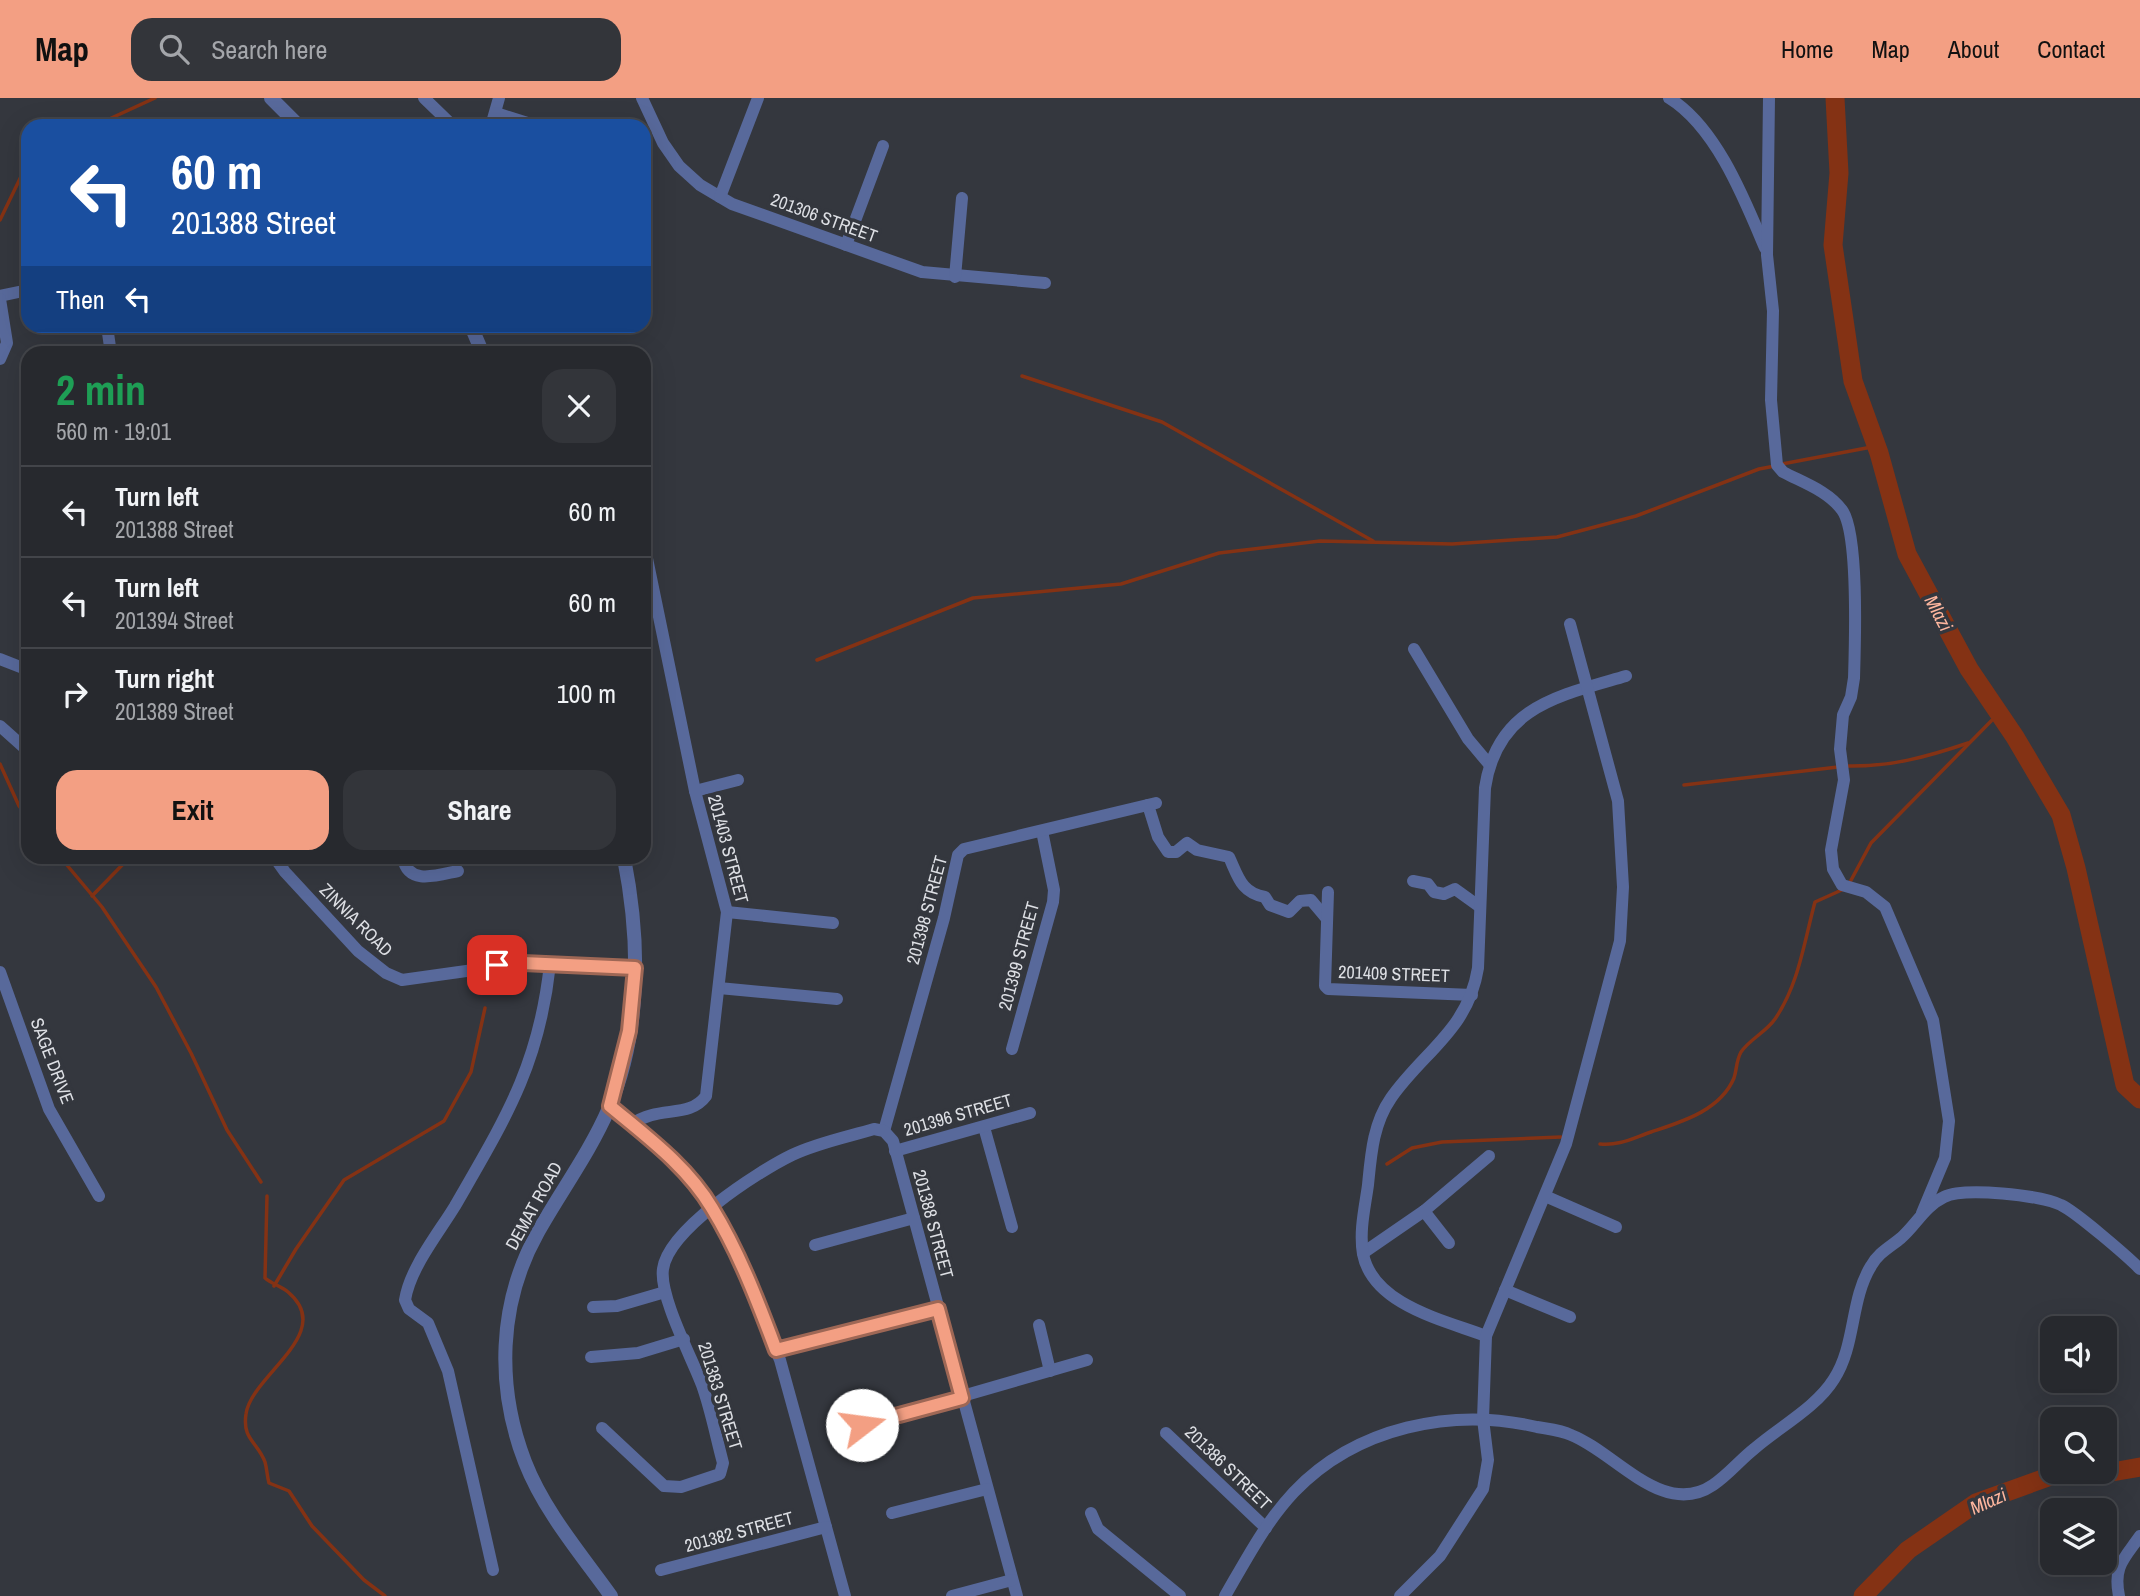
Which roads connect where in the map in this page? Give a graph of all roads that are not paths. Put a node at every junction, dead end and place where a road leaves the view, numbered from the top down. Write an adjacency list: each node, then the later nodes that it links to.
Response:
1 (271, 98): 8 (street)
2 (424, 98): 9 (street)
3 (499, 98): 10 (street)
4 (642, 98): 12 (street, 201306 STREET)
5 (758, 98): 12 (street)
6 (1669, 98): 15 (street)
7 (1769, 98): 15 (street)
8 (292, 119)
9 (446, 119)
10 (494, 119)
11 (883, 146): 14 (street)
12 (720, 197): 14 (street, 201306 STREET)
13 (962, 198): 16 (street)
14 (846, 244): 16 (street, 201306 STREET)
15 (1767, 255): 64 (street)
16 (955, 277): 17 (street, 201306 STREET)
17 (1045, 283)
18 (21, 292): 19 (street)
19 (0, 298): 20 (street)
20 (0, 359)
21 (651, 579): 22 (street, 201403 STREET)
22 (658, 614): 23 (street); 34 (street, 201403 STREET)
23 (651, 616)
24 (1570, 624): 29 (street)
25 (1414, 649): 32 (street)
26 (0, 659): 27 (street)
27 (21, 667)
28 (1626, 676): 29 (street)
29 (1586, 688): 32 (street); 61 (street)
30 (0, 726): 31 (street)
31 (21, 745)
32 (1489, 765): 42 (street)
33 (738, 780): 34 (street)
34 (695, 791): 43 (street, 201403 STREET)
35 (1042, 831): 44 (street, 201398 STREET); 52 (street, 201399 STREET); 57 (street, 201398 STREET)
36 (279, 864): 46 (street, ZINNIA ROAD)
37 (405, 864): 39 (street)
38 (625, 864): 47 (street, DEMAT ROAD)
39 (458, 871)
40 (1413, 881): 42 (street)
41 (1328, 892): 44 (street, 201409 STREET)
42 (1480, 907): 50 (street)
43 (727, 912): 45 (street); 49 (street, 201403 STREET)
44 (1327, 919): 50 (street, 201409 STREET)
45 (833, 923)
46 (550, 964): 47 (street, ZINNIA ROAD); 95 (street)
47 (635, 968): 53 (street, DEMAT ROAD)
48 (0, 972): 60 (street, SAGE DRIVE)
49 (719, 988): 51 (street); 55 (street, 201403 STREET)
50 (1472, 995): 70 (street)
51 (837, 999)
52 (1012, 1049)
53 (610, 1106): 55 (street); 98 (street, DEMAT ROAD)
54 (1030, 1113): 56 (street, 201396 STREET)
55 (632, 1124): 62 (street)
56 (984, 1127): 58 (street, 201396 STREET); 66 (street)
57 (884, 1131): 58 (street, 201388 STREET); 62 (street)
58 (895, 1151): 65 (street, 201388 STREET)
59 (1489, 1156): 63 (street)
60 (99, 1196)
61 (1545, 1196): 67 (street); 72 (street)
62 (712, 1207): 73 (street, 201383 STREET); 80 (street)
63 (1424, 1211): 68 (street); 70 (street)
64 (1922, 1213): 71 (street); 85 (street)
65 (914, 1219): 69 (street); 75 (street, 201388 STREET)
66 (1012, 1227)
67 (1616, 1227)
68 (1448, 1243)
69 (815, 1245)
70 (1363, 1253): 78 (street)
71 (2140, 1269)
72 (1505, 1290): 76 (street); 78 (street)
73 (665, 1292): 74 (street); 79 (street, 201383 STREET)
74 (593, 1307)
75 (938, 1309): 80 (street); 84 (street, 201388 STREET)
76 (1570, 1317)
77 (1039, 1325): 83 (street)
78 (1486, 1336): 85 (street)
79 (684, 1339): 81 (street); 87 (street, 201383 STREET)
80 (776, 1350): 92 (street)
81 (591, 1357)
82 (1087, 1360): 83 (street)
83 (1050, 1371): 84 (street)
84 (962, 1398): 86 (street); 89 (street, 201388 STREET)
85 (1483, 1419): 93 (street); 104 (street)
86 (862, 1425)
87 (601, 1427)
88 (1166, 1433): 93 (street, 201386 STREET)
89 (987, 1489): 90 (street); 97 (street, 201388 STREET)
90 (892, 1513)
91 (1091, 1513): 102 (street)
92 (826, 1527): 96 (street, 201382 STREET); 99 (street)
93 (1266, 1528): 103 (street)
94 (2140, 1536): 105 (street)
95 (493, 1570)
96 (661, 1570)
97 (1012, 1580): 100 (street); 101 (street, 201388 STREET)
98 (611, 1596)
99 (845, 1596)
100 (952, 1596)
101 (1017, 1596)
102 (1180, 1596)
103 (1225, 1596)
104 (1400, 1596)
105 (2119, 1596)

